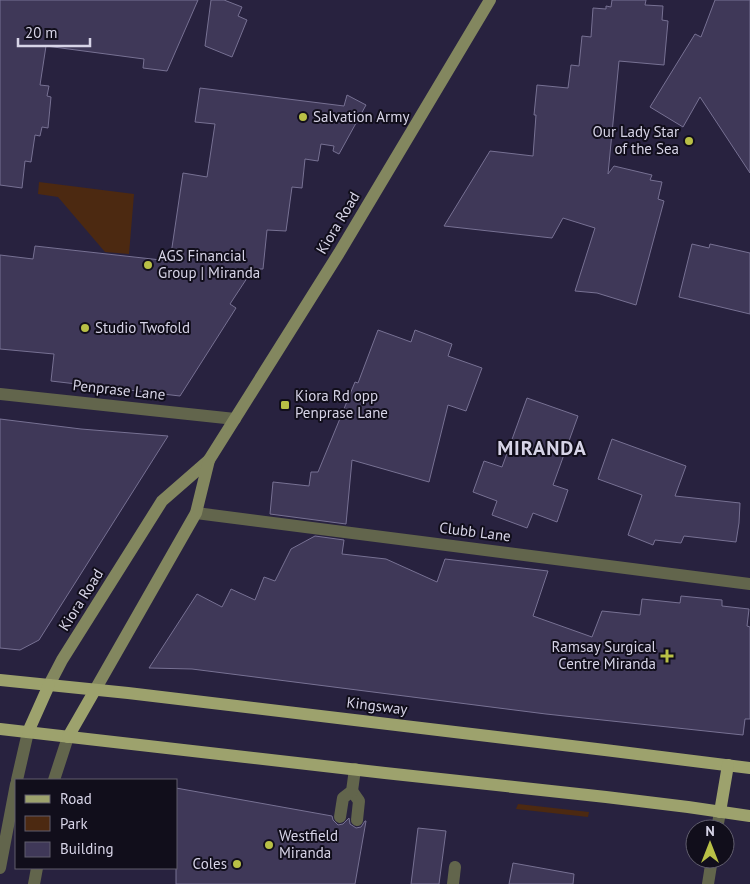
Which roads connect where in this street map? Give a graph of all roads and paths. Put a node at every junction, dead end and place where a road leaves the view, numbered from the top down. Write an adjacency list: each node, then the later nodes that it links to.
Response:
1 (490, 0): 3 (main road, Kiora Road)
2 (0, 394): 3 (street, Penprase Lane)
3 (235, 419): 4 (main road, Kiora Road)
4 (209, 460): 5 (main road, Kiora Road); 8 (main road, Kiora Road)
5 (196, 513): 6 (street, Clubb Lane); 9 (main road, Kiora Road)
6 (750, 584)
7 (0, 680): 8 (main road, Kingsway)
8 (49, 685): 9 (main road, Kingsway); 11 (main road, Kiora Road)
9 (95, 690): 12 (main road, Kiora Road); 13 (main road, Kingsway)
10 (0, 729): 11 (main road)
11 (28, 732): 12 (main road); 16 (street, Kiora Road)
12 (68, 737): 15 (main road); 17 (street, Kiora Road)
13 (728, 765): 14 (main road, Kingsway); 20 (main road)
14 (750, 768)
15 (355, 769): 19 (street); 20 (main road)
16 (17, 779)
17 (54, 779)
18 (15, 789): 26 (street)
19 (352, 790): 22 (street); 24 (street)
20 (720, 812): 21 (main road); 23 (street)
21 (750, 816)
22 (340, 817)
23 (719, 819)
24 (357, 820)
25 (455, 867): 30 (street)
26 (0, 868)
27 (37, 869): 29 (street)
28 (710, 869): 31 (street)
29 (34, 884)
30 (453, 884)
31 (708, 884)

